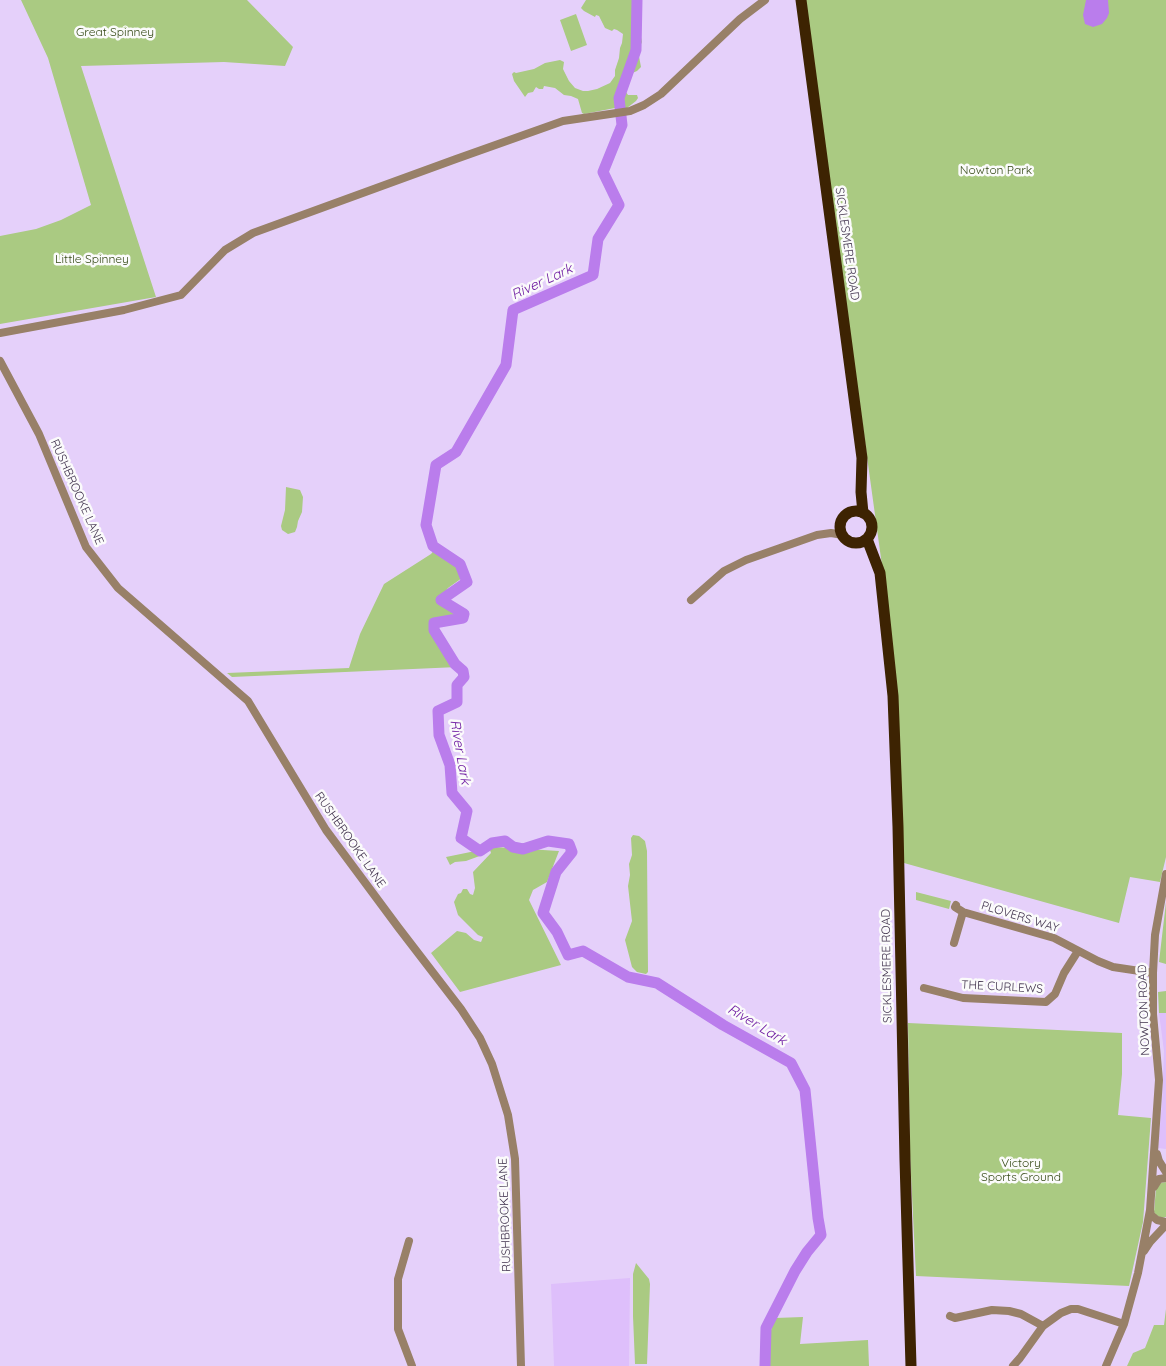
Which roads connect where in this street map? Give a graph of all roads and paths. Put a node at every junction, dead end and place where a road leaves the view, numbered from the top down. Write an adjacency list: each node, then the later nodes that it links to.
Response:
1 (765, 0): 3 (street)
2 (801, 0): 5 (highway, SICKLESMERE ROAD)
3 (0, 333)
4 (0, 361): 28 (street, RUSHBROOKE LANE)
5 (858, 512): 6 (highway); 7 (highway, SICKLESMERE ROAD)
6 (838, 532): 7 (highway); 8 (street)
7 (862, 541): 29 (highway, SICKLESMERE ROAD)
8 (691, 600)
9 (1166, 874): 14 (street, NOWTON ROAD)
10 (956, 905): 11 (street, PLOVERS WAY)
11 (963, 912): 12 (street, PLOVERS WAY); 13 (street, PLOVERS WAY)
12 (955, 943)
13 (1078, 951): 14 (street, PLOVERS WAY); 15 (street, THE CURLEWS)
14 (1153, 973): 16 (street, NOWTON ROAD)
15 (926, 990)
16 (1155, 1147): 17 (street, NOWTON ROAD); 19 (street, NOWTON ROAD)
17 (1166, 1172)
18 (1166, 1178): 19 (street)
19 (1152, 1194): 20 (street, NOWTON ROAD)
20 (1150, 1210): 21 (street); 23 (street, NOWTON ROAD)
21 (1166, 1224): 23 (street)
22 (409, 1241): 27 (street)
23 (1142, 1254): 25 (street, NOWTON ROAD)
24 (950, 1316): 26 (street)
25 (1124, 1324): 26 (street); 31 (street, NOWTON ROAD)
26 (1043, 1326): 30 (street)
27 (412, 1366)
28 (521, 1366)
29 (911, 1366)
30 (1013, 1366)
31 (1106, 1366)

